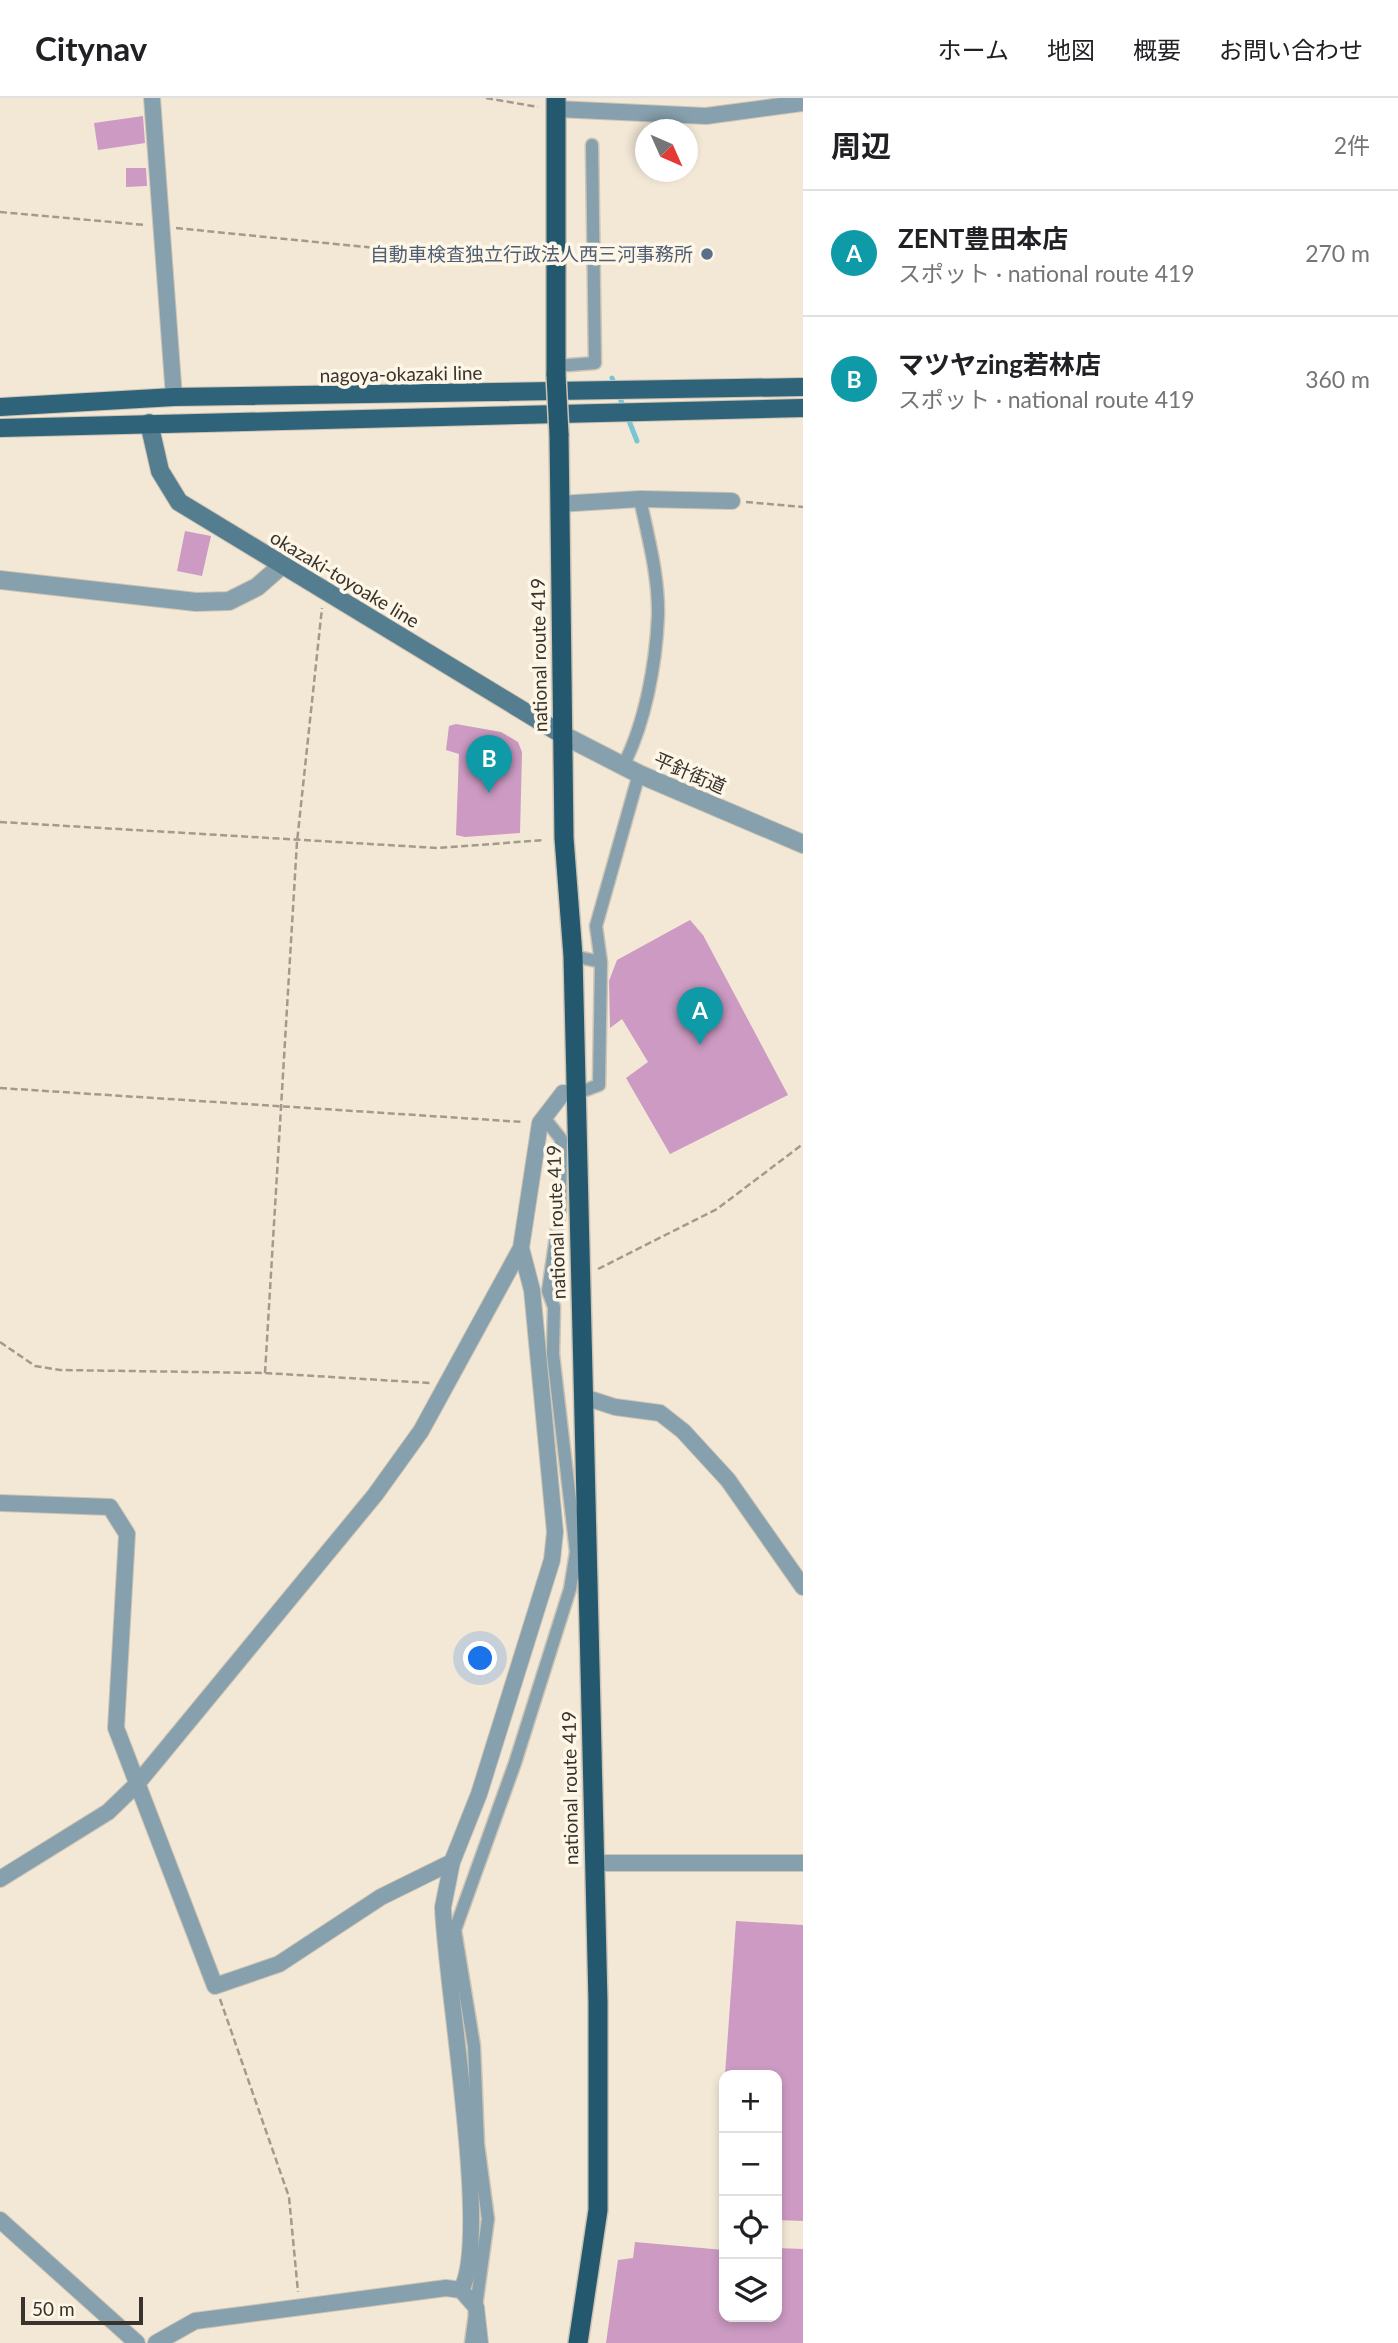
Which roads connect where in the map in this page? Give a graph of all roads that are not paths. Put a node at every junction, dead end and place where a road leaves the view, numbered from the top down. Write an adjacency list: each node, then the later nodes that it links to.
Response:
1 (152, 98): 9 (street)
2 (803, 103): 5 (street)
3 (556, 104): 4 (street); 7 (highway, national route 419)
4 (583, 105): 5 (street)
5 (646, 106)
6 (592, 145): 7 (street)
7 (556, 370): 16 (highway, national route 419, bridge)
8 (803, 387): 9 (main road, nagoya-okazaki line)
9 (174, 397): 10 (main road, nagoya-okazaki line)
10 (0, 407)
11 (803, 408): 12 (main road)
12 (149, 423): 13 (main road); 17 (main road, okazaki-toyoake line)
13 (0, 428)
14 (640, 499): 15 (street); 16 (street); 20 (street)
15 (732, 501)
16 (559, 505): 19 (highway, national route 419)
17 (281, 566): 18 (street); 19 (main road, okazaki-toyoake line)
18 (0, 580)
19 (563, 735): 20 (street, 平針街道); 22 (highway, national route 419)
20 (631, 770): 21 (street, 平針街道); 23 (street)
21 (803, 844)
22 (573, 956): 23 (street); 24 (highway, national route 419)
23 (601, 962): 24 (street)
24 (575, 1094): 25 (street); 27 (highway, national route 419)
25 (543, 1121): 26 (street); 37 (street)
26 (521, 1248): 30 (street); 31 (street)
27 (584, 1397): 29 (street); 32 (highway, national route 419)
28 (0, 1503): 30 (street)
29 (803, 1587)
30 (137, 1784): 31 (street); 34 (street)
31 (452, 1862): 36 (street)
32 (594, 1863): 33 (street); 42 (highway, national route 419)
33 (803, 1863)
34 (0, 1879)
35 (0, 2220): 38 (street)
36 (461, 2290): 37 (street); 39 (street)
37 (476, 2307): 40 (street); 41 (street)
38 (137, 2343)
39 (156, 2343)
40 (471, 2343)
41 (480, 2343)
42 (578, 2343)

